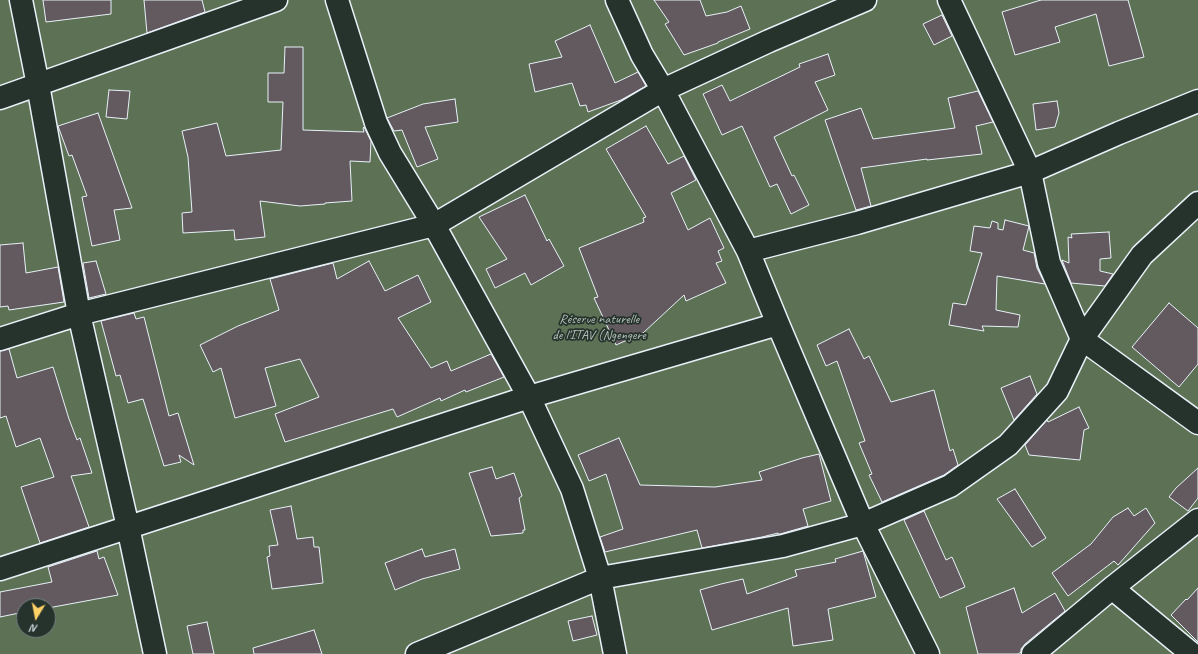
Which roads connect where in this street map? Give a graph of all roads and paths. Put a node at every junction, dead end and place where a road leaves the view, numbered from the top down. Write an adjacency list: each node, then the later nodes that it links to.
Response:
1 (21, 0): 7 (street)
2 (276, 0): 7 (street)
3 (336, 0): 13 (street)
4 (617, 0): 8 (street)
5 (865, 0): 8 (street)
6 (949, 0): 11 (street)
7 (38, 85): 9 (street); 15 (street)
8 (663, 90): 13 (street); 14 (street)
9 (0, 98)
10 (1198, 101): 11 (street)
11 (1030, 172): 14 (street); 18 (street)
12 (1198, 203): 18 (street)
13 (434, 225): 15 (street); 19 (street)
14 (748, 251): 16 (street)
15 (79, 314): 17 (street); 23 (street)
16 (778, 324): 19 (street); 22 (street)
17 (0, 339)
18 (1082, 339): 20 (street); 22 (street)
19 (529, 397): 23 (street); 25 (street)
20 (1198, 423)
21 (1198, 520): 26 (street)
22 (863, 524): 25 (street); 30 (street)
23 (128, 527): 24 (street); 27 (street)
24 (0, 569)
25 (600, 578): 28 (street); 29 (street)
26 (1112, 588): 31 (street); 32 (street)
27 (155, 654)
28 (417, 654)
29 (614, 654)
30 (928, 654)
31 (1033, 654)
32 (1192, 654)

